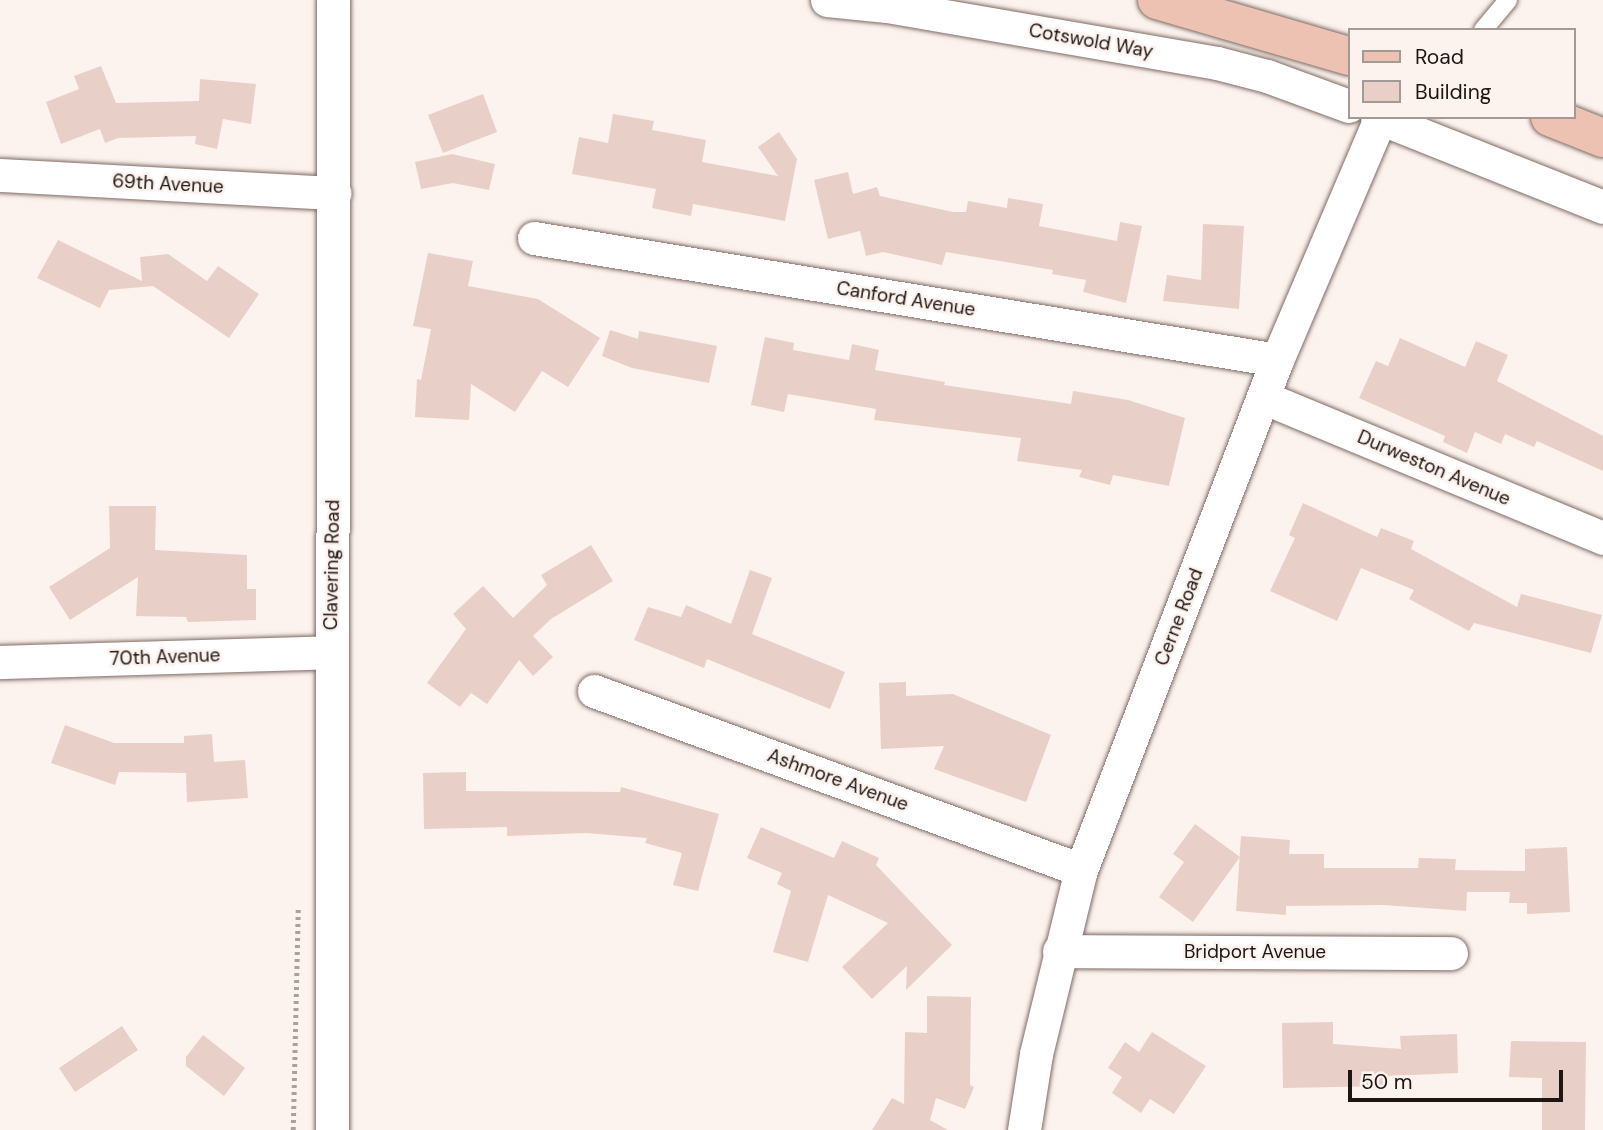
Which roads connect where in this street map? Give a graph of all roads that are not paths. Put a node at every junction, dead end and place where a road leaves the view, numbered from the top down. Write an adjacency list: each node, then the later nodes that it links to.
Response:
1 (333, 0): 13 (street, Clavering Road)
2 (827, 0): 7 (street, Cotswold Way)
3 (1157, 0): 6 (main road)
4 (1508, 0): 5 (lane)
5 (1485, 28)
6 (1348, 56)
7 (1348, 106)
8 (1378, 119): 16 (street, Cerne Road)
9 (1381, 119): 14 (street)
10 (1555, 119): 11 (main road)
11 (1603, 138)
12 (0, 175): 13 (street, 69th Avenue)
13 (335, 193): 19 (street, Clavering Road)
14 (1603, 207)
15 (534, 238): 16 (street, Canford Avenue)
16 (1277, 360): 17 (street, Cerne Road)
17 (1265, 397): 18 (street, Durweston Avenue); 22 (street, Cerne Road)
18 (1603, 538)
19 (331, 652): 20 (street, 70th Avenue); 25 (street, Clavering Road)
20 (0, 662)
21 (594, 691): 22 (street, Ashmore Avenue)
22 (1081, 870): 23 (street, Cerne Road)
23 (1059, 951): 24 (street, Bridport Avenue); 26 (street, Cerne Road)
24 (1451, 953)
25 (332, 1130)
26 (1024, 1130)

